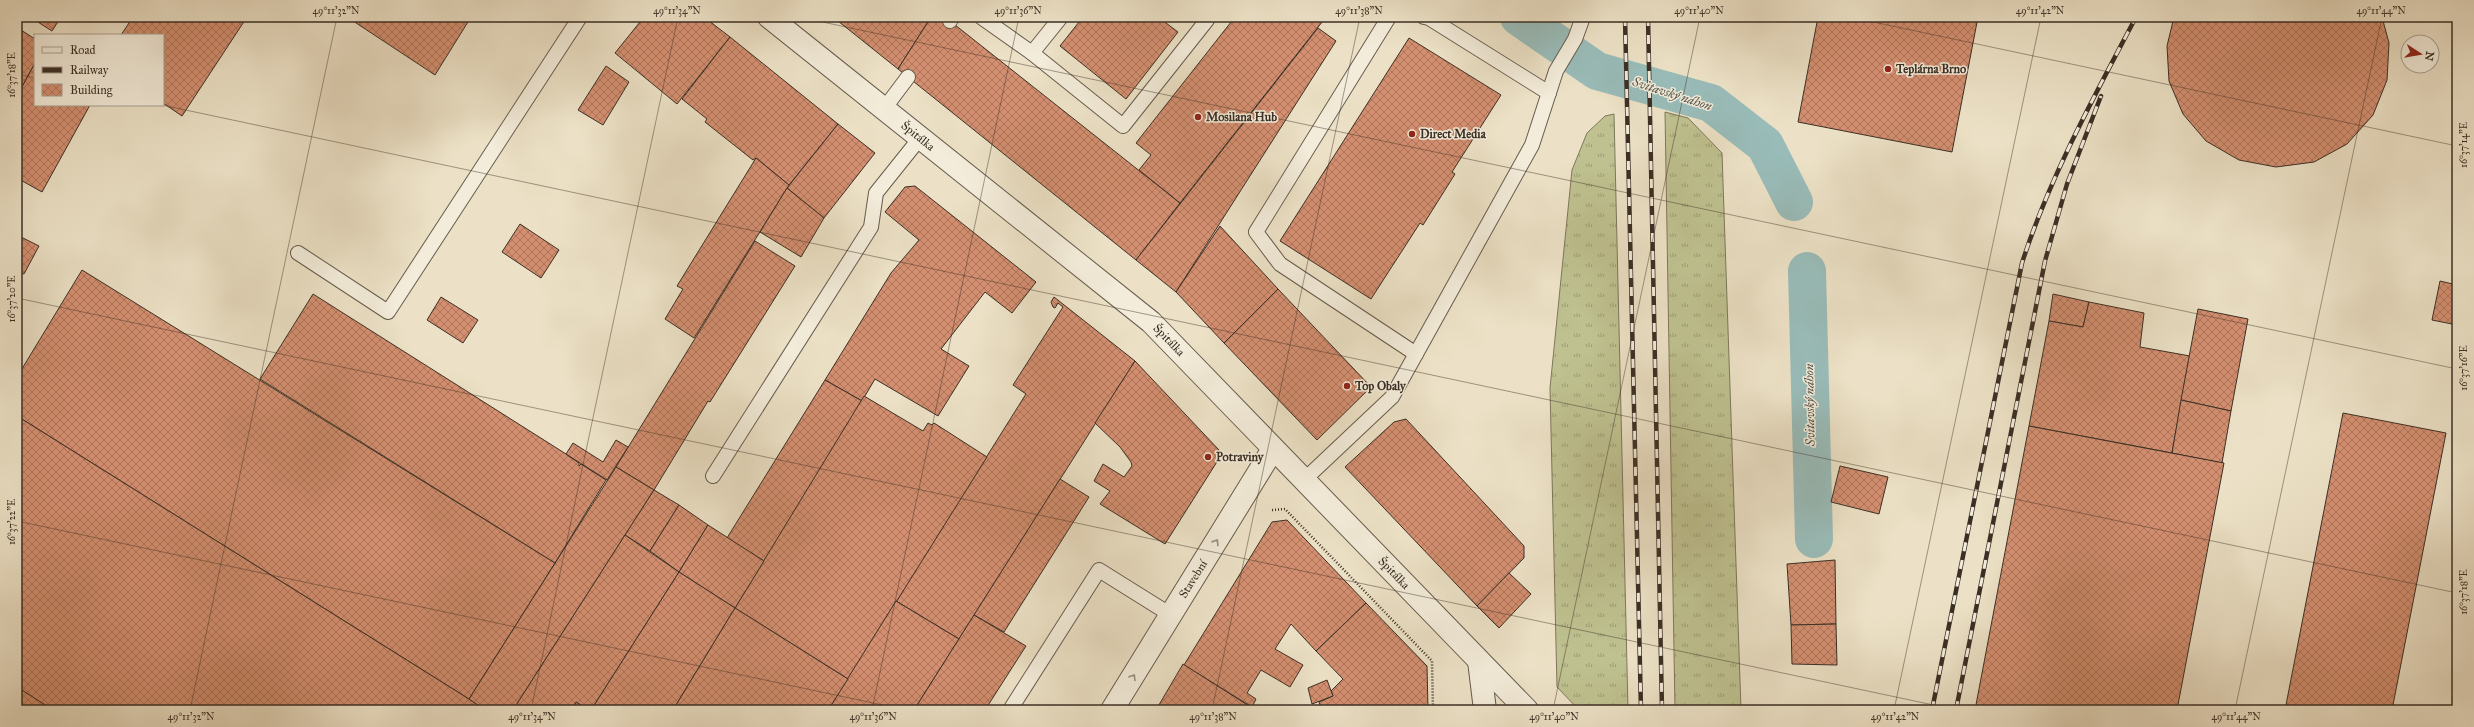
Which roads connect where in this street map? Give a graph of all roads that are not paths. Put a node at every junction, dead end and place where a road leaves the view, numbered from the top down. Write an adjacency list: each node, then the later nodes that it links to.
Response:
1 (580, 17): 14 (lane)
2 (769, 17): 12 (street, Špitálka)
3 (981, 17): 9 (lane)
4 (1061, 17): 9 (lane)
5 (1206, 17): 9 (lane)
6 (1389, 17): 15 (lane)
7 (1424, 17): 11 (lane)
8 (1583, 17): 11 (lane)
9 (1032, 53)
10 (908, 77): 12 (lane)
11 (1549, 93): 15 (lane)
12 (884, 109): 13 (street, Špitálka)
13 (920, 138): 16 (street, Špitálka); 17 (lane)
14 (298, 253)
15 (1416, 354): 18 (lane)
16 (1274, 449): 18 (street, Špitálka); 19 (street, Stavební, one-way to 16)
17 (713, 476)
18 (1304, 480): 20 (street, Špitálka)
19 (1171, 616): 21 (lane); 22 (street, Stavební, one-way to 19)
20 (1479, 661): 23 (street); 24 (street, Špitálka)
21 (1010, 710)
22 (1112, 710)
23 (1485, 710)
24 (1527, 710)

